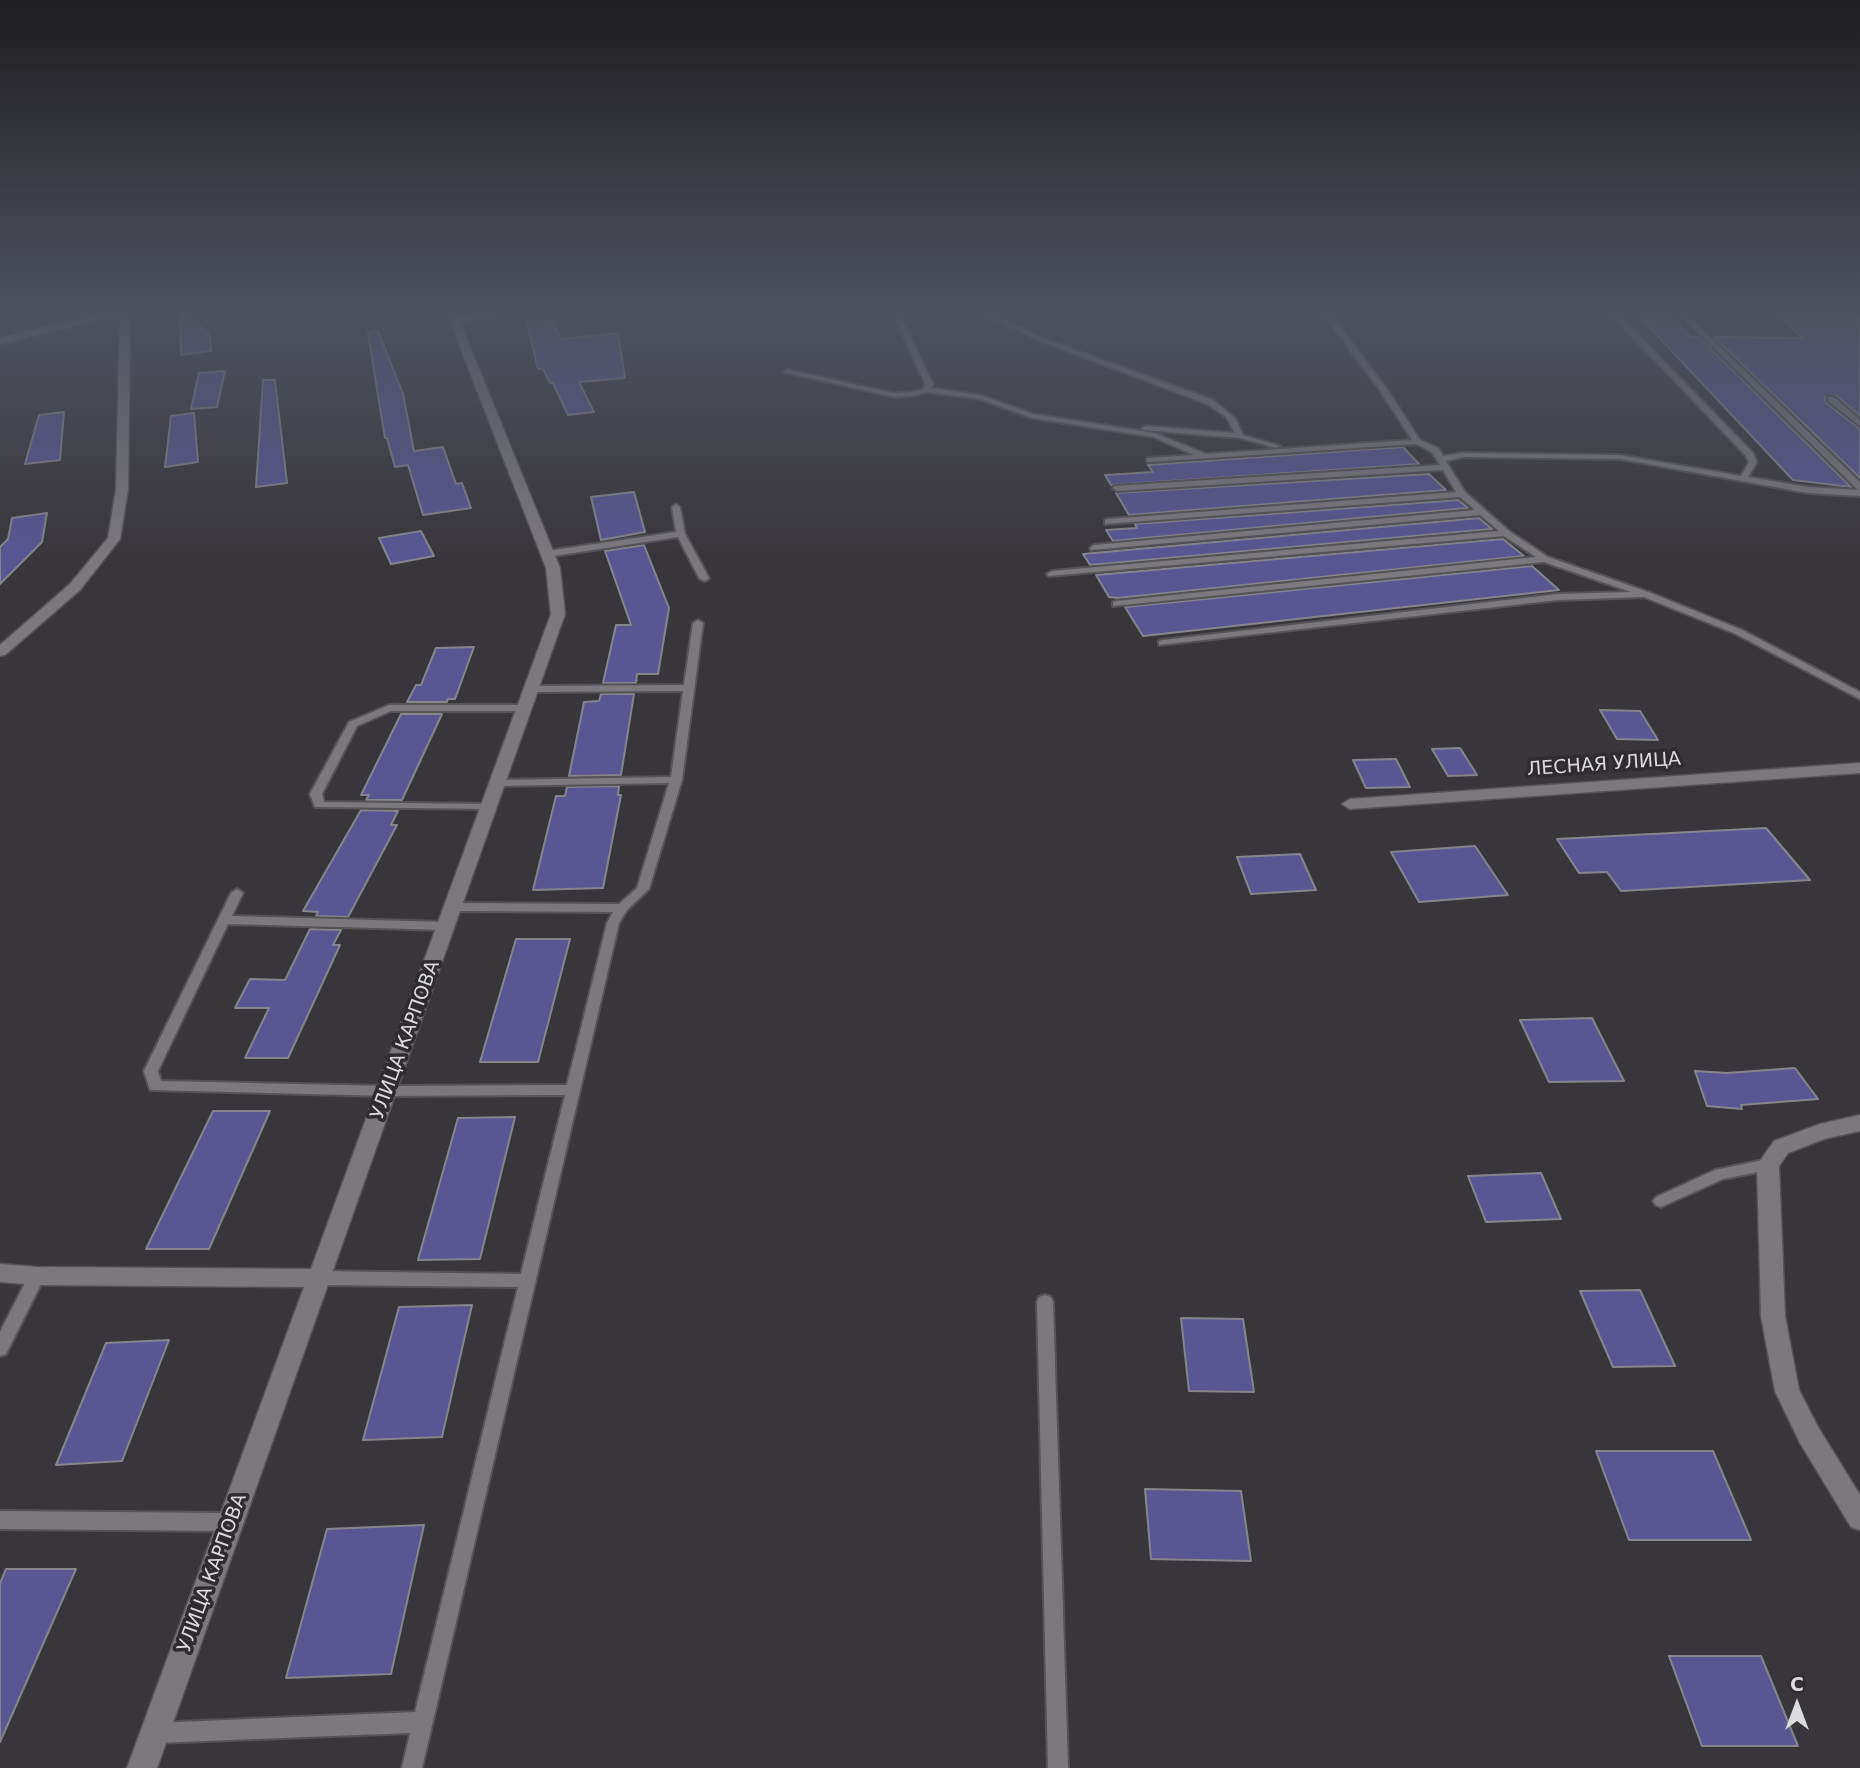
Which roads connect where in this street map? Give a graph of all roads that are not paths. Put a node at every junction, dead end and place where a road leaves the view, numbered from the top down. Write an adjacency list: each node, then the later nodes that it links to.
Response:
1 (123, 394): 38 (street)
2 (484, 394): 30 (street, УЛИЦА КАРПОВА)
3 (887, 394): 4 (lane)
4 (914, 394)
5 (953, 394): 12 (lane)
6 (1187, 394): 13 (lane)
7 (1386, 394): 14 (lane)
8 (1691, 394): 19 (lane)
9 (1764, 394): 20 (lane)
10 (1831, 399): 11 (lane)
11 (1860, 424)
12 (1111, 427): 13 (lane); 16 (lane)
13 (1240, 436): 15 (lane)
14 (1417, 442): 15 (lane); 18 (lane)
15 (1286, 449): 16 (lane)
16 (1203, 456): 17 (lane)
17 (1150, 460)
18 (1443, 463): 19 (lane); 21 (lane); 23 (lane)
19 (1744, 477): 22 (lane)
20 (1860, 487)
21 (1117, 488)
22 (1860, 493)
23 (1462, 494): 25 (lane); 26 (lane)
24 (676, 507): 28 (lane)
25 (1483, 512): 27 (lane); 29 (lane)
26 (1108, 522)
27 (1506, 533): 31 (lane); 32 (lane)
28 (681, 534): 30 (lane); 33 (lane)
29 (1094, 548)
30 (547, 554): 40 (street, УЛИЦА КАРПОВА)
31 (1545, 559): 34 (lane); 35 (lane)
32 (1052, 574)
33 (704, 578)
34 (1648, 595): 37 (lane); 41 (lane)
35 (1116, 604)
36 (698, 623): 39 (lane)
37 (1163, 643)
38 (0, 652)
39 (690, 688): 40 (lane); 44 (lane)
40 (531, 689): 42 (street, УЛИЦА КАРПОВА)
41 (1860, 696)
42 (524, 708): 45 (street, УЛИЦА КАРПОВА); 47 (lane)
43 (1860, 768): 46 (street, ЛЕСНАЯ УЛИЦА)
44 (676, 780): 45 (lane); 49 (lane)
45 (497, 783): 47 (street, УЛИЦА КАРПОВА)
46 (1350, 803)
47 (489, 807): 50 (street, УЛИЦА КАРПОВА)
48 (237, 893): 51 (lane)
49 (622, 908): 50 (lane); 52 (lane)
50 (449, 917): 51 (lane); 53 (street, УЛИЦА КАРПОВА)
51 (224, 920): 53 (lane)
52 (572, 1090): 53 (lane); 60 (lane)
53 (387, 1091): 59 (street, УЛИЦА КАРПОВА)
54 (1860, 1123): 55 (street)
55 (1768, 1165): 56 (lane); 63 (street)
56 (1661, 1201)
57 (0, 1273): 58 (street)
58 (37, 1276): 59 (street); 62 (lane)
59 (320, 1278): 60 (lane); 65 (street, УЛИЦА КАРПОВА)
60 (527, 1281): 66 (lane)
61 (1045, 1302): 70 (lane)
62 (0, 1349)
63 (1860, 1518)
64 (0, 1520): 65 (lane)
65 (231, 1522): 67 (street, УЛИЦА КАРПОВА)
66 (423, 1722): 67 (lane); 69 (lane)
67 (155, 1733): 68 (street, УЛИЦА КАРПОВА)
68 (142, 1768)
69 (412, 1768)
70 (1058, 1768)

